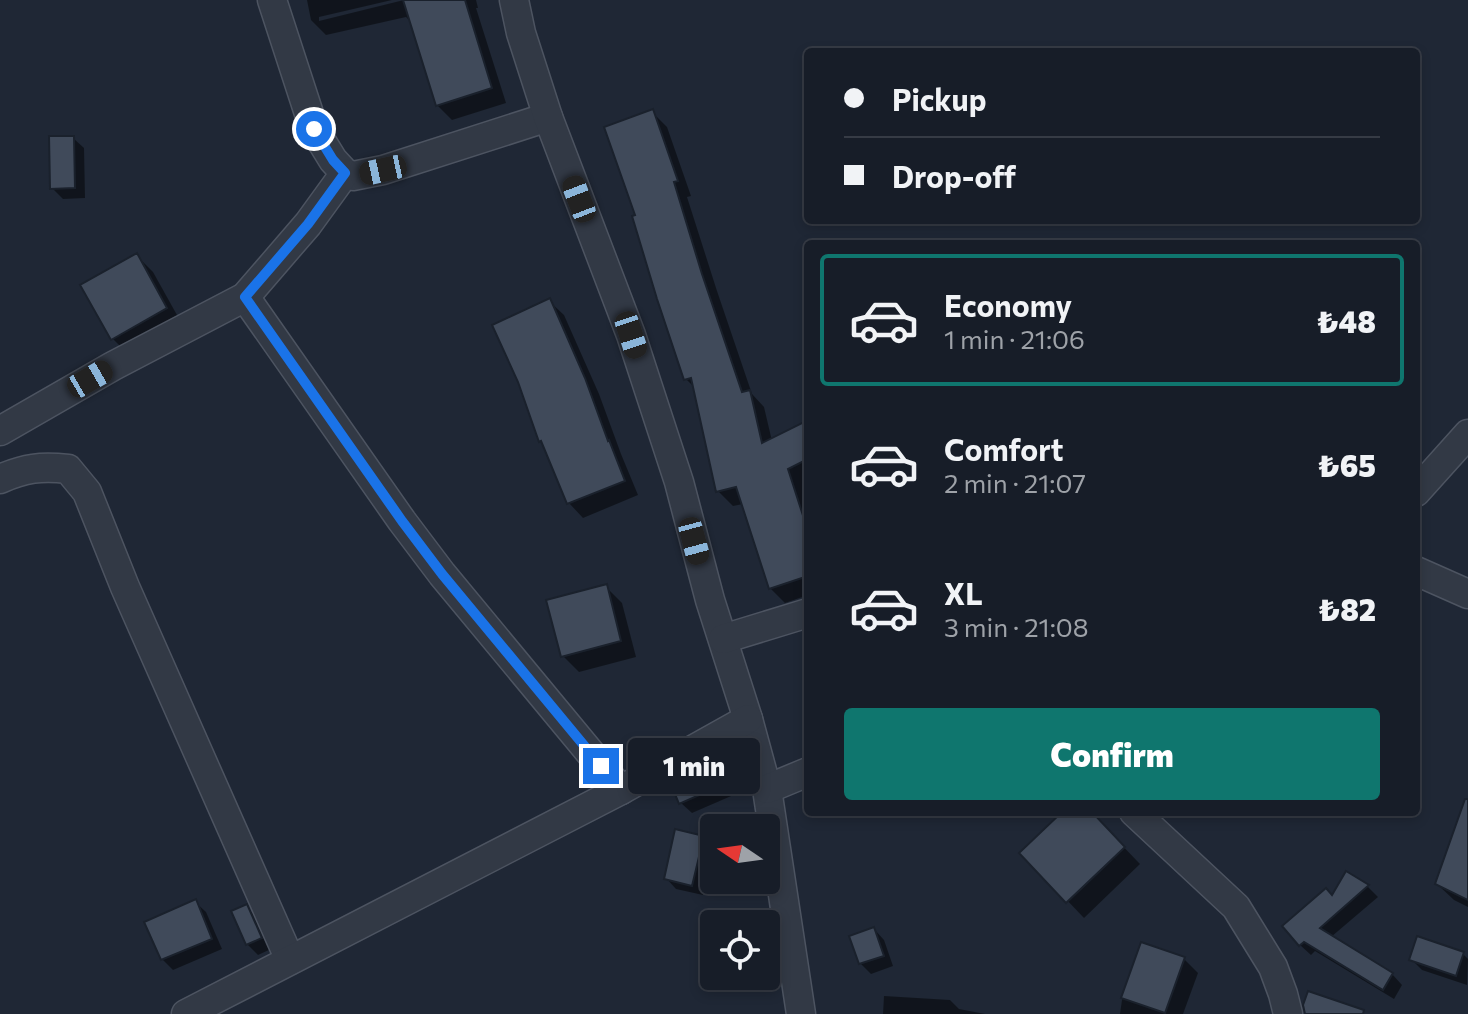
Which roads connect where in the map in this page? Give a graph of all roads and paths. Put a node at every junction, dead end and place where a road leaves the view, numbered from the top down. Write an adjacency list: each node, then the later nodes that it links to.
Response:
1 (272, 0): 4 (street)
2 (514, 0): 3 (street)
3 (548, 117): 4 (street); 13 (street)
4 (345, 173): 5 (street)
5 (245, 297): 6 (street); 17 (street)
6 (0, 431)
7 (1468, 434): 9 (street)
8 (0, 479): 19 (street)
9 (1420, 488)
10 (1420, 573): 11 (street)
11 (1468, 594)
12 (804, 614): 13 (street)
13 (723, 639): 14 (street)
14 (748, 719): 16 (street); 17 (street)
15 (804, 774): 16 (street)
16 (767, 789): 21 (street)
17 (621, 790): 19 (street)
18 (1138, 816): 22 (street)
19 (290, 960): 20 (street)
20 (186, 1014)
21 (801, 1014)
22 (1288, 1014)

